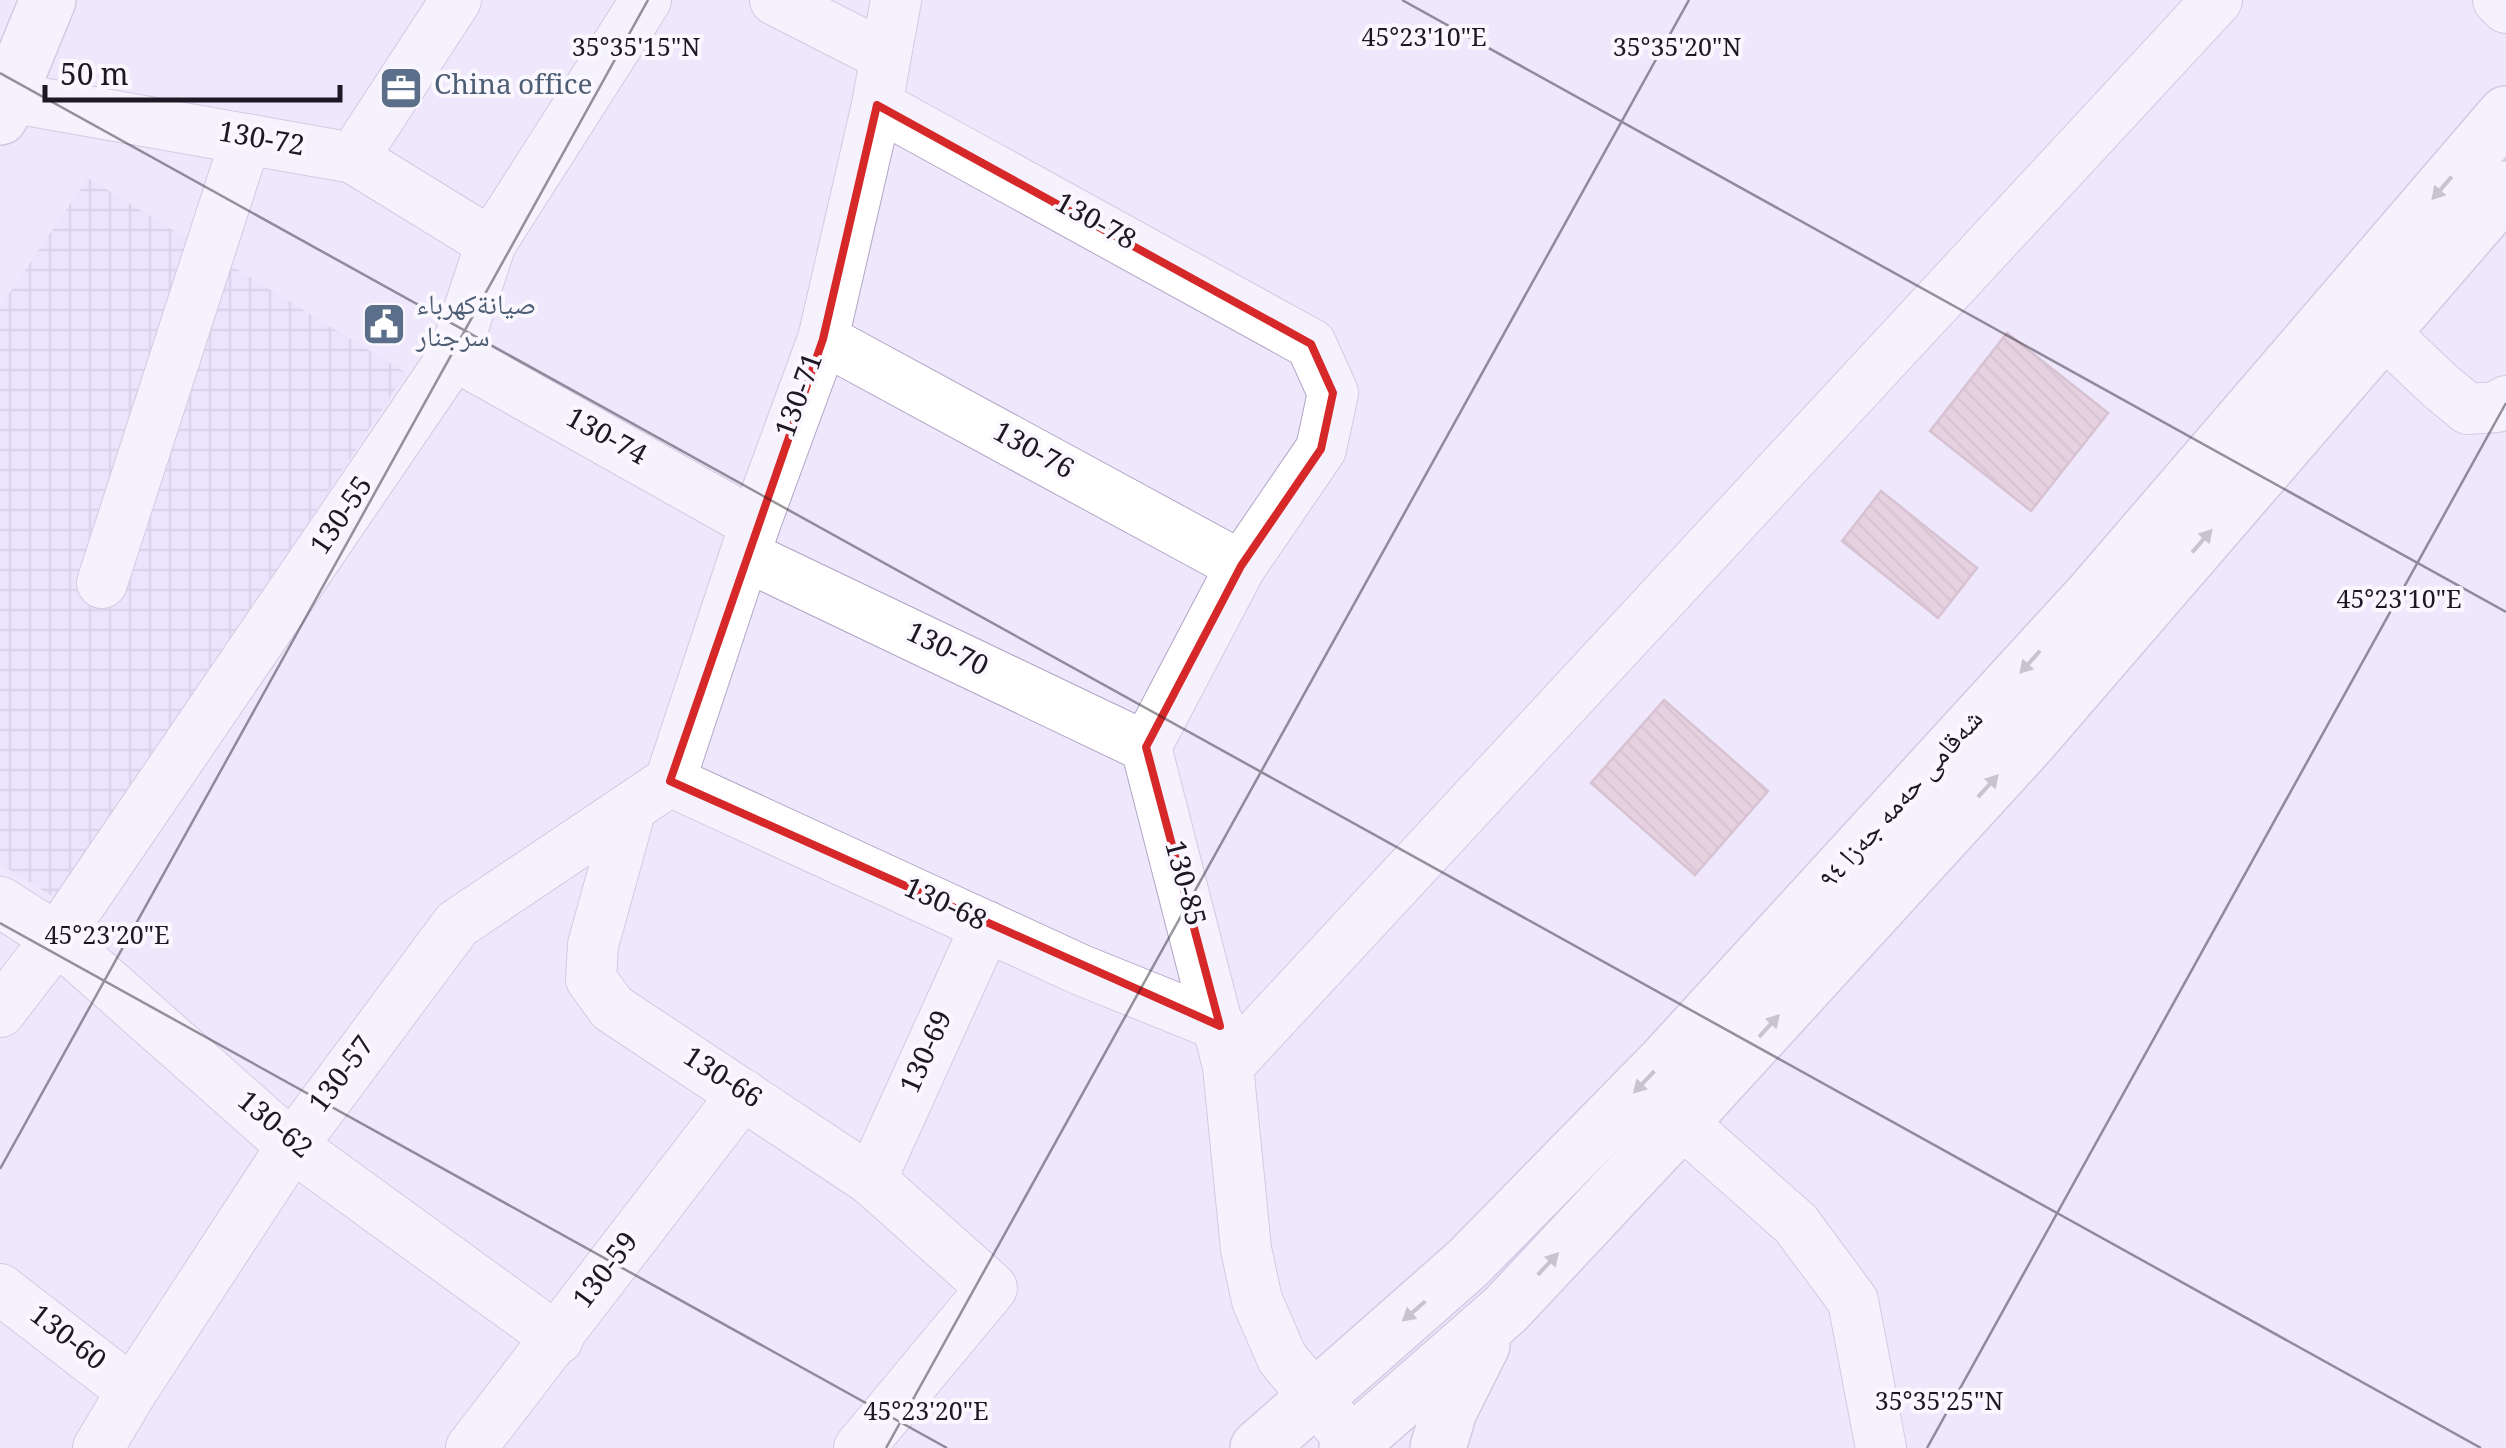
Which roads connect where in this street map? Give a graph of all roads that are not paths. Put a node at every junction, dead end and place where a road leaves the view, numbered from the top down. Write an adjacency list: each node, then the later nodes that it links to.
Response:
1 (48, 0): 11 (main road)
2 (456, 0): 14 (street)
3 (646, 0): 16 (street, 130-55)
4 (776, 0): 9 (street)
5 (896, 0): 9 (street, 130-71)
6 (2217, 0): 30 (street)
7 (2498, 0): 8 (street)
8 (2506, 8)
9 (885, 56): 10 (street, 130-71)
10 (877, 105): 18 (street, 130-71); 22 (street, 130-78)
11 (4, 107): 13 (street, 130-72)
12 (2506, 114): 17 (main road, شەقامی حەمە جەزا ٩٤, one-way to 17)
13 (246, 139): 14 (street, 130-72); 23 (street)
14 (353, 158): 16 (street, 130-72)
15 (2506, 190): 17 (main road, شەقامی حەمە جەزا ٩٤)
16 (491, 244): 19 (street, 130-55)
17 (2366, 315): 20 (street); 32 (main road, شەقامی حەمە جەزا ٩٤, one-way to 17); 39 (main road, شەقامی حەمە جەزا ٩٤, one-way to 39)
18 (823, 338): 21 (street, 130-71); 22 (street, 130-76)
19 (454, 355): 21 (street, 130-74); 28 (street, 130-55)
20 (2506, 401)
21 (750, 540): 24 (street, 130-70); 25 (street, 130-71)
22 (1241, 566): 24 (street)
23 (102, 584)
24 (1146, 747): 30 (street, 130-85)
25 (650, 794): 27 (street, 130-68); 31 (street, 130-66); 33 (street, 130-57)
26 (0, 902): 28 (street, 130-62)
27 (986, 926): 30 (street, 130-68); 34 (street, 130-69)
28 (57, 938): 29 (street, 130-55); 33 (street, 130-62)
29 (0, 1012)
30 (1224, 1046): 39 (street, 130-85)
31 (744, 1094): 34 (street, 130-66); 37 (street, 130-59)
32 (1681, 1122): 36 (main road, شەقامی حەمە جەزا ٩٤, one-way to 32); 46 (street)
33 (292, 1146): 37 (street, 130-62); 38 (street, 130-57)
34 (871, 1180): 43 (street, 130-66)
35 (0, 1289): 38 (street, 130-60)
36 (1506, 1309): 40 (main road, شەقامی حەمە جەزا ٩٤); 45 (main road)
37 (558, 1339): 42 (street, 130-59)
38 (132, 1391): 41 (street, 130-57)
39 (1315, 1398): 40 (street, 130-85); 44 (main road, شەقامی حەمە جەزا ٩٤)
40 (1351, 1446)
41 (98, 1448)
42 (471, 1448)
43 (860, 1448)
44 (1258, 1448)
45 (1438, 1448)
46 (1881, 1448)

